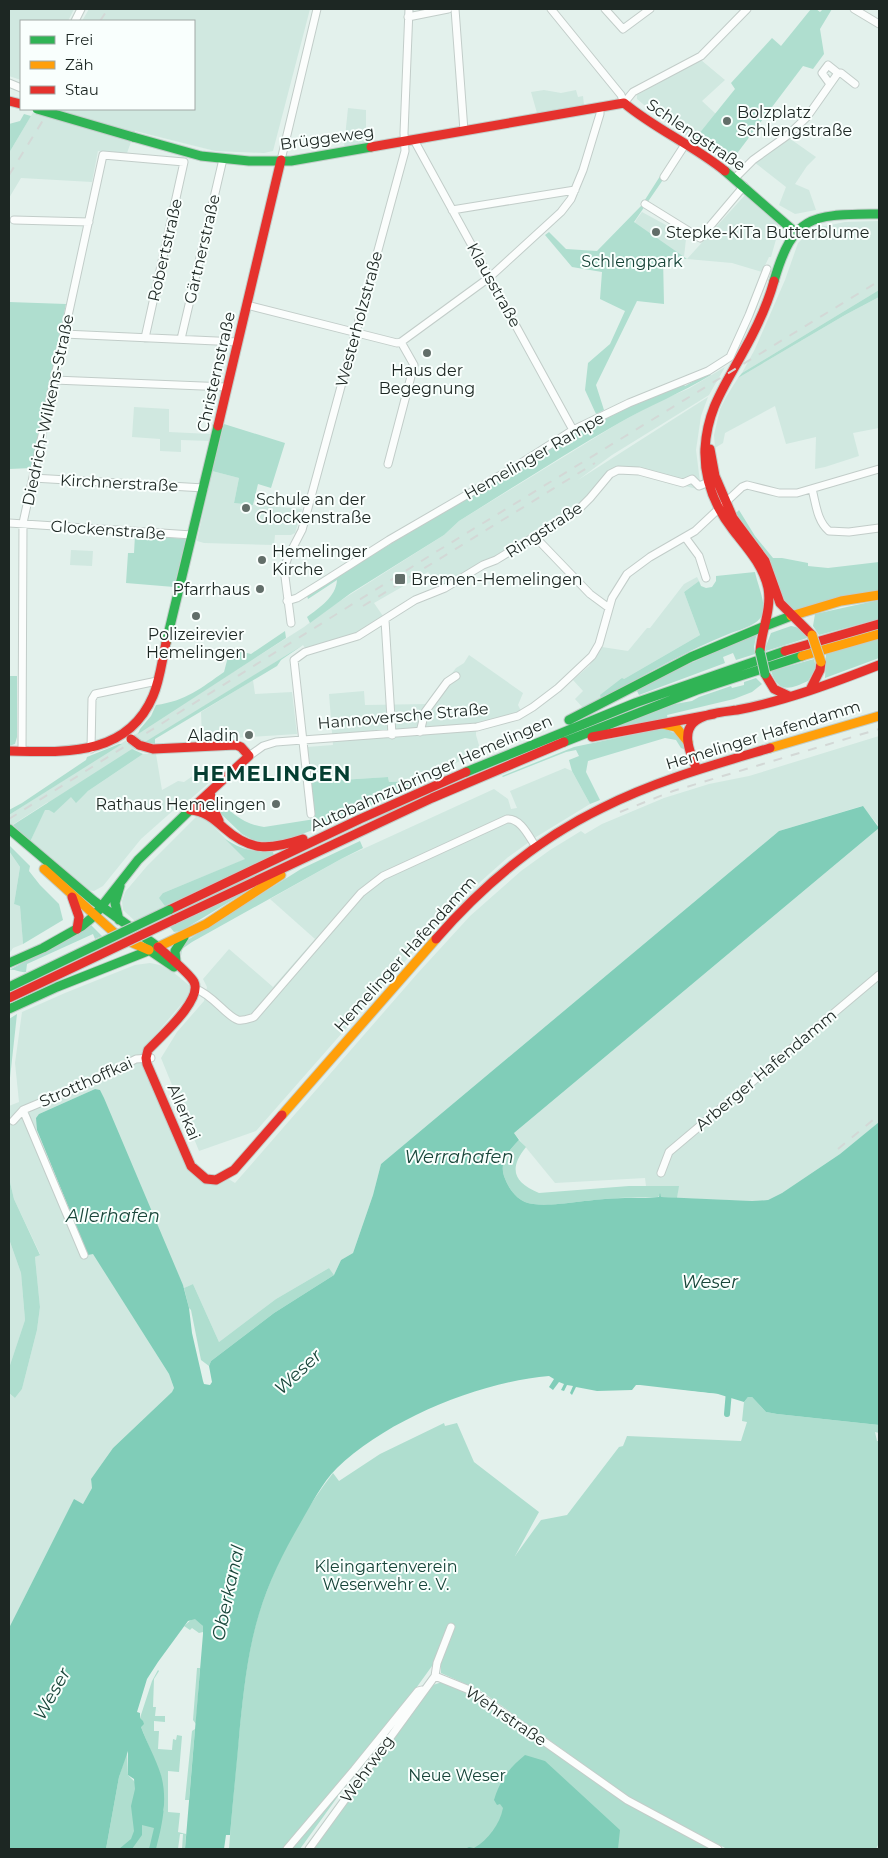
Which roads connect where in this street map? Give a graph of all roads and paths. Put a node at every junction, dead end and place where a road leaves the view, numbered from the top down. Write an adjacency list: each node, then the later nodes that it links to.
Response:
1 (318, 9): 21 (street, Christernstraße)
2 (448, 9): 9 (street)
3 (456, 9): 17 (street)
4 (605, 9): 5 (street)
5 (650, 9)
6 (747, 9): 14 (street)
7 (854, 9): 10 (street)
8 (555, 10): 14 (street)
9 (409, 13): 18 (street, Westerholzstraße)
10 (879, 24)
11 (838, 73): 12 (street); 12 (street); 13 (street)
12 (830, 84): 24 (street)
13 (855, 84)
14 (624, 103): 15 (main road, Brüggeweg); 19 (main road, Schlengstraße)
15 (600, 108): 17 (main road, Brüggeweg); 26 (street)
16 (40, 110): 20 (main road, Brüggeweg, bridge)
17 (464, 131): 18 (main road, Brüggeweg)
18 (409, 141): 21 (main road, Brüggeweg); 28 (street, Klausstraße); 36 (street, Westerholzstraße)
19 (686, 143): 23 (street); 24 (main road, Schlengstraße)
20 (223, 159): 21 (main road, Brüggeweg); 39 (street, Gärtnerstraße)
21 (281, 160): 35 (main road, Christernstraße)
22 (184, 162): 31 (street, Diedrich-Wilkens-Straße); 38 (street, Robertstraße)
23 (664, 177)
24 (735, 178): 25 (main road, Schlengstraße)
25 (744, 186): 27 (street); 32 (main road, Schlengstraße)
26 (575, 190): 28 (street); 34 (street)
27 (645, 204)
28 (452, 210): 34 (street, Klausstraße)
29 (879, 214): 32 (main road)
30 (14, 220): 31 (street)
31 (89, 222): 37 (street, Diedrich-Wilkens-Straße)
32 (795, 232): 45 (main road)
33 (767, 269): 44 (street, Hemelinger Rampe)
34 (490, 277): 41 (street); 44 (street, Klausstraße)
35 (247, 305): 36 (street); 40 (main road, Christernstraße)
36 (355, 332): 41 (street); 61 (street, Westerholzstraße)
37 (64, 334): 38 (street); 42 (street, Diedrich-Wilkens-Straße)
38 (145, 338): 39 (street)
39 (181, 339): 40 (street)
40 (238, 342): 43 (main road, Christernstraße)
41 (401, 342): 46 (street)
42 (54, 380): 43 (street); 48 (street, Diedrich-Wilkens-Straße)
43 (227, 387): 50 (main road, Christernstraße)
44 (573, 430): 61 (street, Hemelinger Rampe)
45 (707, 431): 49 (main road); 52 (main road)
46 (388, 464)
47 (879, 469): 51 (street)
48 (33, 478): 50 (street, Kirchnerstraße); 54 (street, Diedrich-Wilkens-Straße)
49 (709, 482): 52 (main road); 64 (street, Ringstraße)
50 (204, 488): 56 (main road, Christernstraße)
51 (812, 489): 52 (street, Hannoversche Straße); 55 (street)
52 (722, 505): 57 (street, Hannoversche Straße); 63 (main road); 67 (main road)
53 (9, 522): 54 (street, Glockenstraße)
54 (23, 523): 56 (street, Glockenstraße); 85 (street, Diedrich-Wilkens-Straße)
55 (879, 528)
56 (192, 536): 71 (main road, Christernstraße)
57 (685, 537): 59 (street); 62 (street, Hannoversche Straße)
58 (541, 543): 62 (street)
59 (706, 578)
60 (879, 594): 63 (main road)
61 (287, 601): 65 (street, Westerholzstraße)
62 (609, 608): 77 (street, Hannoversche Straße)
63 (791, 616): 67 (main road); 72 (main road, bridge)
64 (385, 620): 78 (street); 80 (street, Ringstraße)
65 (291, 623)
66 (879, 624): 86 (main road, Autobahnzubringer Hemelingen)
67 (765, 626): 73 (main road, bridge); 86 (main road)
68 (879, 634): 83 (main road, Autobahnzubringer Hemelingen)
69 (879, 665): 72 (main road)
70 (456, 676): 77 (street)
71 (157, 681): 79 (main road, Christernstraße); 82 (street)
72 (811, 688): 73 (main road)
73 (789, 696): 74 (main road)
74 (714, 714): 76 (main road); 81 (main road)
75 (879, 716): 88 (main road, Hemelinger Hafendamm)
76 (658, 724): 81 (main road); 83 (main road)
77 (420, 732): 78 (street, Hannoversche Straße)
78 (392, 734): 80 (street, Hannoversche Straße)
79 (128, 735): 82 (main road, Christernstraße); 87 (main road, bridge)
80 (302, 740): 87 (street, Hannoversche Straße); 91 (street)
81 (688, 742): 88 (main road)
82 (91, 749): 85 (main road, Christernstraße)
83 (544, 750): 96 (main road, Autobahnzubringer Hemelingen)
84 (9, 751): 85 (main road, Christernstraße)
85 (22, 751)
86 (514, 751): 92 (main road, Autobahnzubringer Hemelingen)
87 (249, 756): 89 (main road)
88 (697, 770): 95 (main road, Hemelinger Hafendamm)
89 (210, 792): 90 (main road); 93 (main road)
90 (190, 810): 93 (main road); 97 (main road)
91 (311, 814)
92 (366, 817): 93 (main road); 110 (main road, Autobahnzubringer Hemelingen, bridge)
93 (220, 823)
94 (9, 829): 98 (main road); 99 (main road)
95 (536, 847): 111 (street); 117 (main road, Hemelinger Hafendamm)
96 (323, 848): 103 (main road); 112 (main road, Autobahnzubringer Hemelingen, bridge)
97 (123, 878): 99 (main road); 101 (main road)
98 (71, 894): 100 (main road); 102 (main road)
99 (101, 906): 100 (main road); 101 (main road)
100 (94, 916): 102 (main road); 105 (main road)
101 (119, 920): 104 (main road)
102 (77, 930): 107 (main road)
103 (184, 937): 104 (main road); 106 (main road)
104 (158, 947): 105 (main road); 106 (main road)
105 (149, 950): 108 (main road); 113 (main road)
106 (176, 962): 108 (main road)
107 (9, 964)
108 (186, 974): 111 (main road)
109 (879, 975): 118 (street, Arberger Hafendamm)
110 (9, 987)
111 (196, 989): 114 (main road)
112 (9, 998)
113 (9, 1008)
114 (148, 1058): 115 (street, Strotthoffkai); 117 (main road, Allerkai)
115 (23, 1110): 116 (street, Strotthoffkai); 119 (street, Strotthoffkai)
116 (13, 1121)
117 (191, 1166)
118 (661, 1172)
119 (84, 1255)
120 (451, 1627): 121 (street)
121 (435, 1676): 122 (street); 125 (street, Wehrstraße)
122 (425, 1689): 123 (street); 124 (street, Wehrweg)
123 (287, 1849)
124 (309, 1849)
125 (718, 1849)

